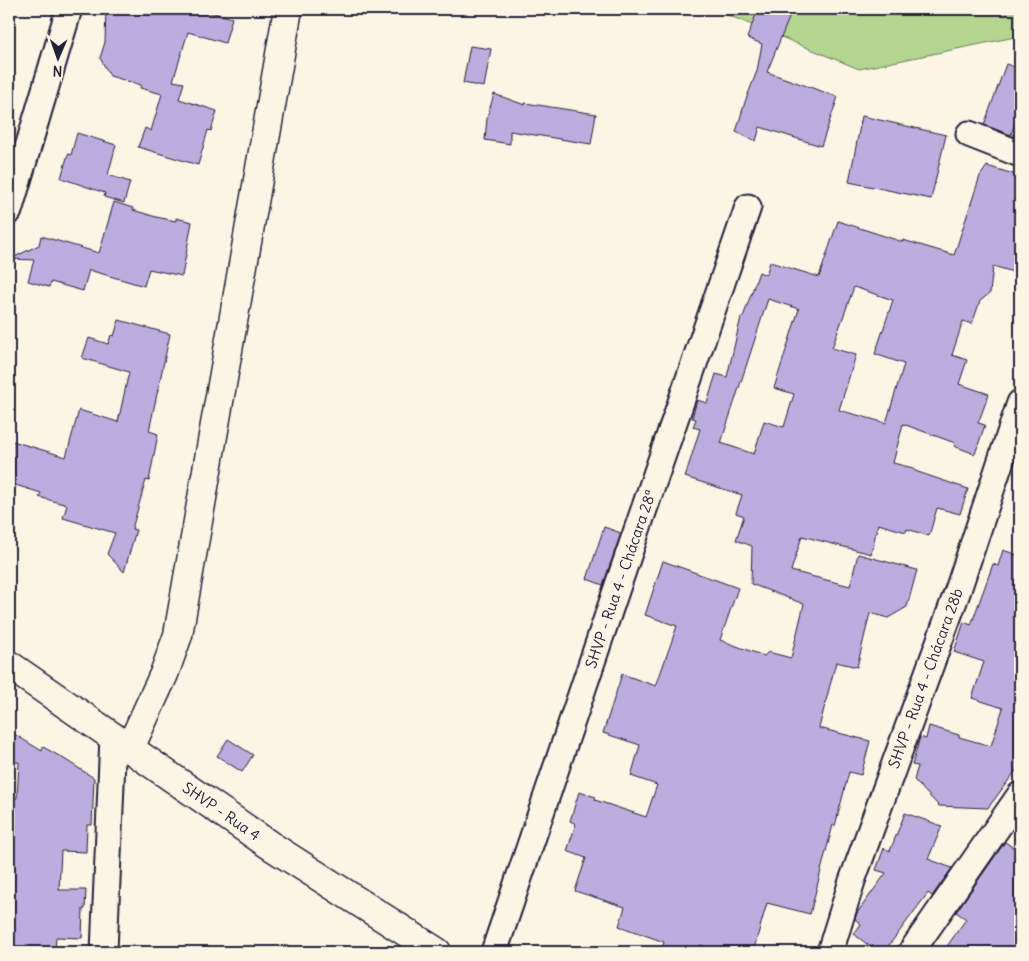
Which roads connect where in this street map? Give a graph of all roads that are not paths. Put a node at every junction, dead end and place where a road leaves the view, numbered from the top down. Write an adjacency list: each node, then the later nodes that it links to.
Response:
1 (69, 9): 6 (street)
2 (288, 9): 9 (street)
3 (969, 134): 4 (street)
4 (1020, 154)
5 (748, 207): 13 (street, SHVP - Rua 4 - Chácara 28ª)
6 (9, 211)
7 (1020, 403): 14 (street, SHVP - Rua 4 - Chácara 28b)
8 (9, 665): 9 (street, SHVP - Rua 4)
9 (121, 742): 11 (street); 12 (street, SHVP - Rua 4)
10 (1020, 795): 15 (street)
11 (104, 952)
12 (437, 952)
13 (494, 952)
14 (830, 952)
15 (911, 952)

